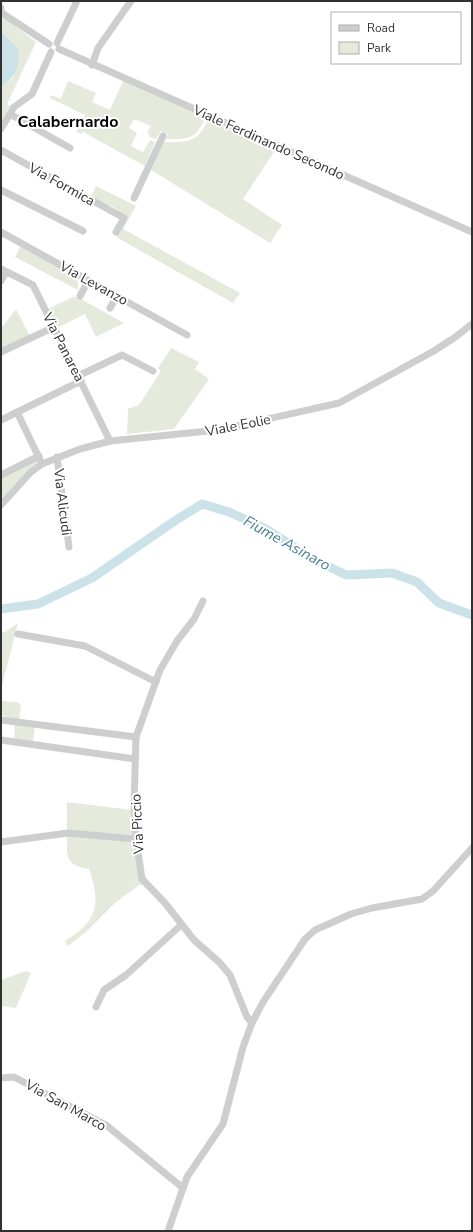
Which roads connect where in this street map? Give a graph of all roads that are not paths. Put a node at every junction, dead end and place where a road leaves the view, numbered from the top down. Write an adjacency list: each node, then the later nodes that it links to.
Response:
1 (3, 1): 4 (street)
2 (131, 1): 7 (street)
3 (75, 2): 5 (street)
4 (1, 7): 6 (street)
5 (59, 42): 6 (street); 7 (street, Viale Ferdinando Secondo)
6 (50, 48): 8 (street)
7 (92, 65): 18 (street, Viale Ferdinando Secondo)
8 (11, 115): 9 (street); 11 (street)
9 (1, 129)
10 (163, 136): 14 (street)
11 (70, 148)
12 (1, 150): 17 (street, Via Formica)
13 (1, 190): 15 (street)
14 (134, 198)
15 (83, 231)
16 (1, 232): 21 (street, Via Levanzo)
17 (116, 232)
18 (472, 232)
19 (4, 271): 20 (street); 25 (street, Via Panarea)
20 (1, 281)
21 (88, 281): 22 (street); 23 (street, Via Levanzo)
22 (80, 296)
23 (117, 296): 24 (street); 27 (street, Via Levanzo)
24 (110, 308)
25 (54, 327): 28 (street); 30 (street, Via Panarea)
26 (471, 328): 33 (street, Viale Eolie)
27 (187, 335)
28 (1, 352)
29 (153, 370): 30 (street)
30 (80, 378): 31 (street); 33 (street, Via Panarea)
31 (17, 412): 32 (street); 34 (street)
32 (1, 420)
33 (110, 440): 35 (street, Viale Eolie)
34 (39, 456): 36 (street); 37 (street)
35 (57, 457): 36 (street, Viale Eolie); 39 (street, Via Alicudi)
36 (42, 464): 38 (street, Viale Eolie)
37 (1, 475)
38 (1, 505)
39 (69, 547)
40 (203, 601): 42 (street, Via Piccio)
41 (18, 634): 42 (street)
42 (156, 682): 44 (street, Via Piccio)
43 (1, 720): 44 (street)
44 (136, 737): 46 (street, Via Piccio)
45 (1, 740): 46 (street)
46 (135, 759): 47 (street, Via Piccio)
47 (136, 839): 48 (street); 50 (street, Via Piccio)
48 (1, 842)
49 (472, 848): 52 (street)
50 (181, 925): 51 (street); 52 (street, Via Piccio)
51 (96, 1007)
52 (252, 1023): 54 (street)
53 (1, 1078): 54 (street, Via San Marco)
54 (183, 1188): 55 (street)
55 (168, 1231)

